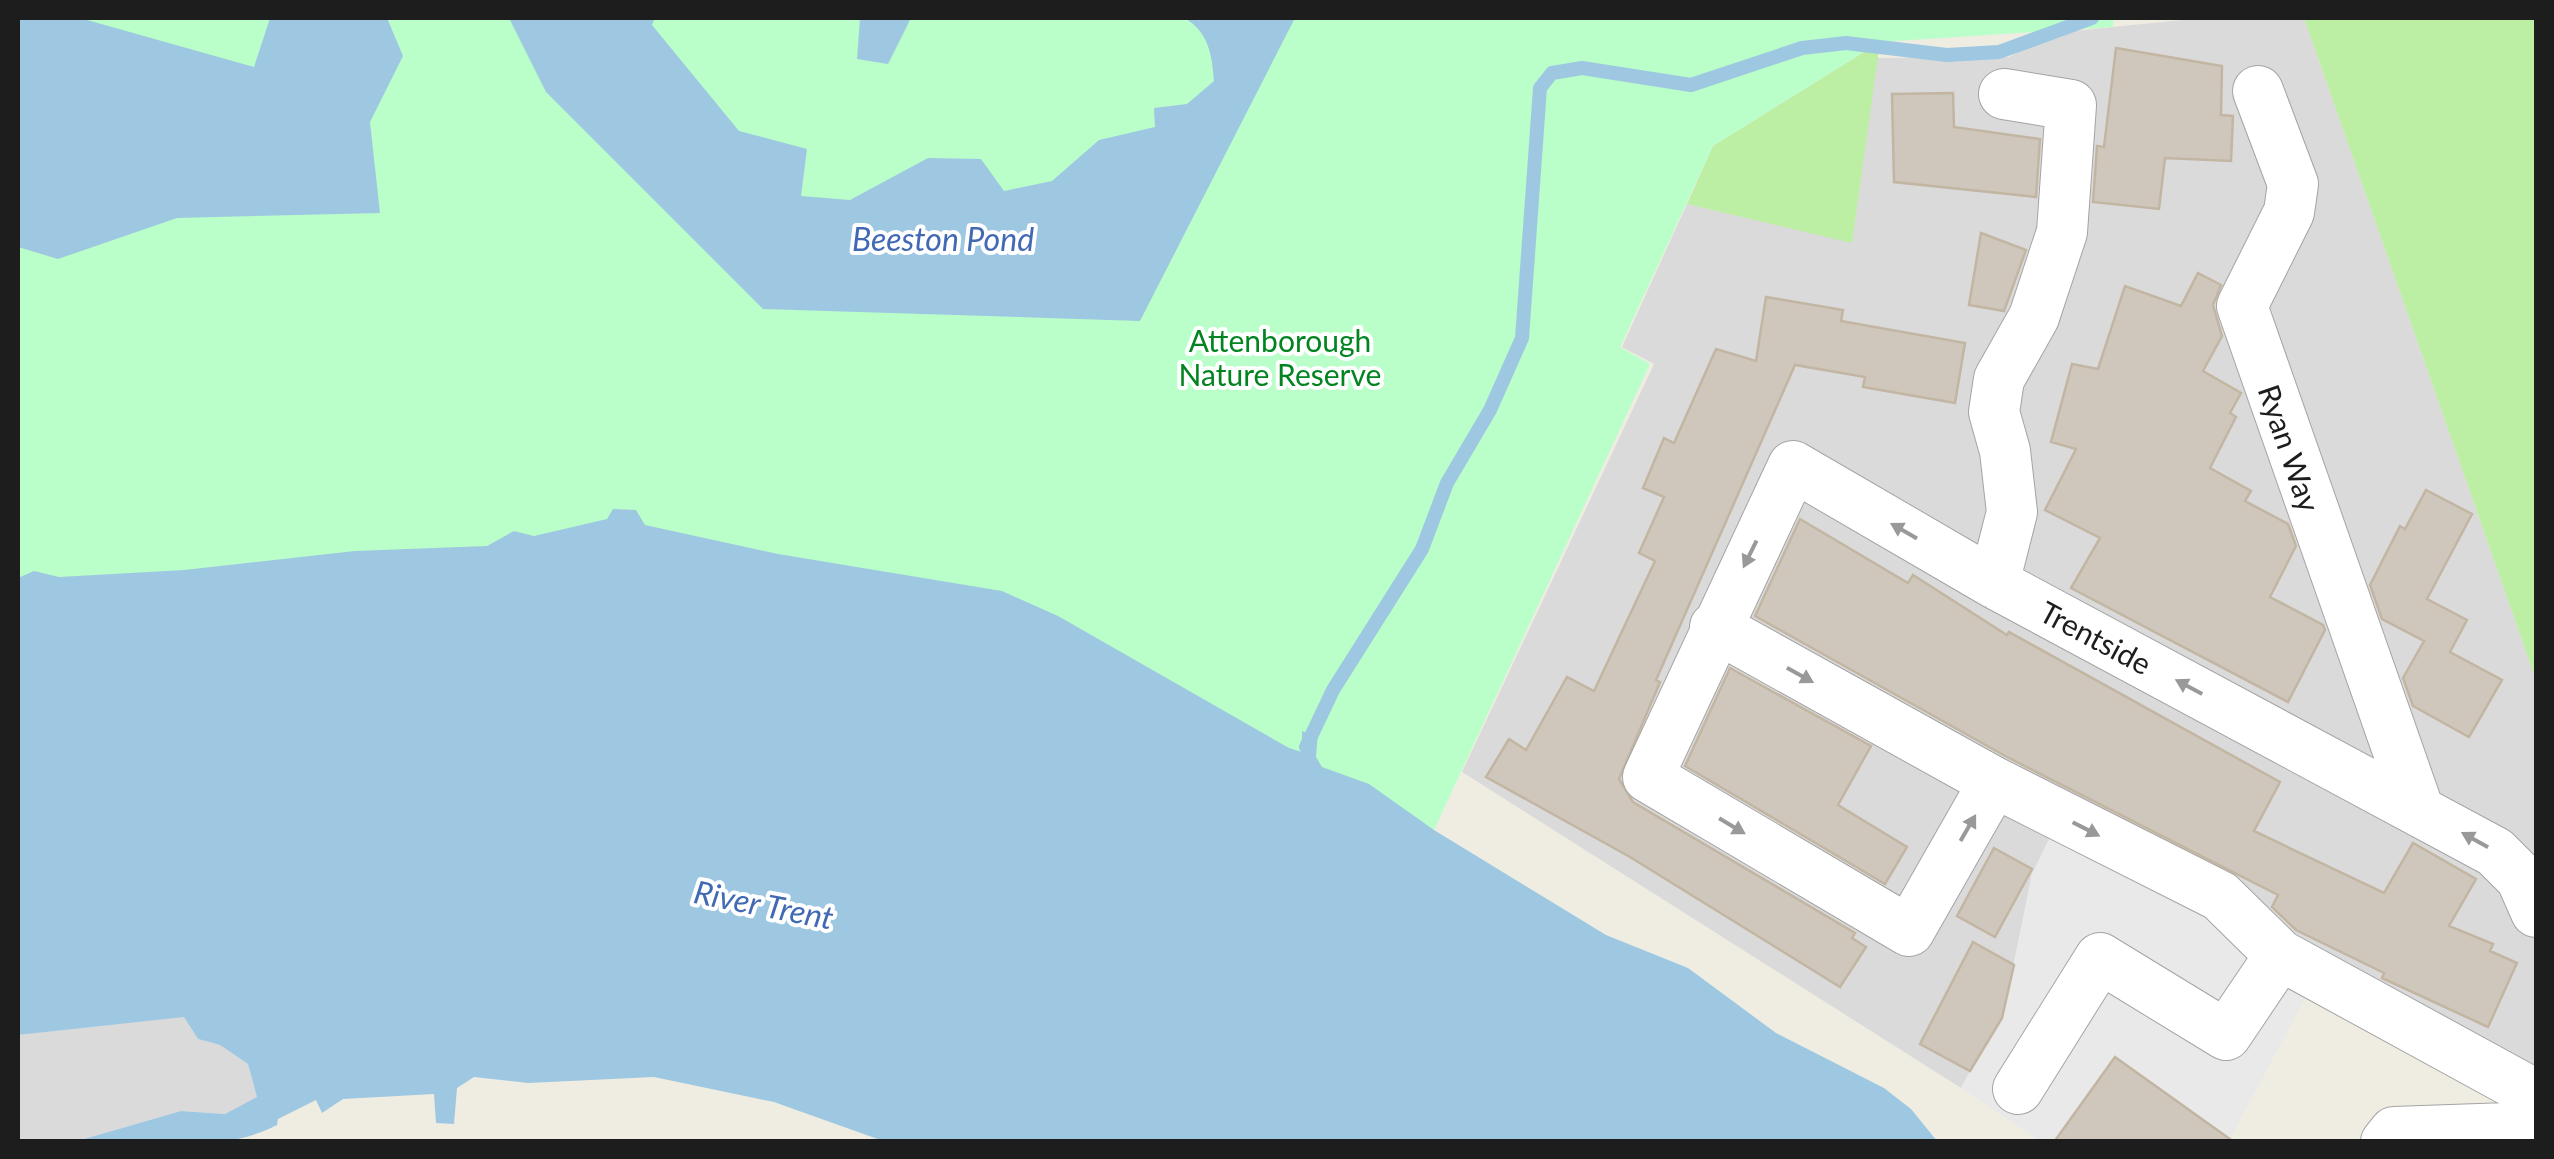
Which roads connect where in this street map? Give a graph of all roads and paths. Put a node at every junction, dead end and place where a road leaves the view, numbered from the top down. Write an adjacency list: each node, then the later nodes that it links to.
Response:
1 (2258, 91): 6 (lane, Ryan Way)
2 (2004, 94): 3 (lane)
3 (1994, 583): 4 (lane, Trentside, one-way to 4); 6 (lane, Trentside, one-way to 3)
4 (1715, 627): 5 (lane, one-way to 5); 5 (lane, Trentside, one-way to 5)
5 (1994, 782): 8 (lane, one-way to 8)
6 (2418, 808): 7 (lane, Trentside, one-way to 6)
7 (2536, 912)
8 (2280, 955): 9 (lane); 10 (lane)
9 (2018, 1089)
10 (2536, 1095)
11 (2536, 1107): 12 (lane)
12 (2386, 1142)

